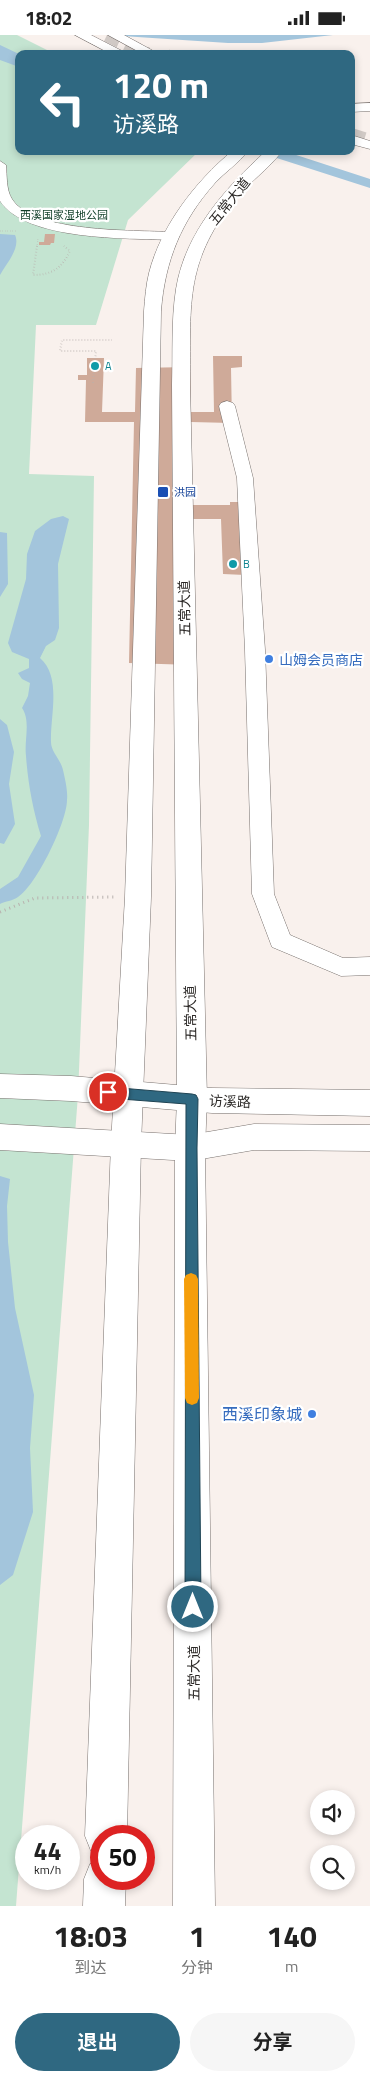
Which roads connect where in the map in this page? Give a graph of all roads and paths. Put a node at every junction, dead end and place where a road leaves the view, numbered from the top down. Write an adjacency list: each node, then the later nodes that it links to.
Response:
1 (114, 35): 4 (main road)
2 (86, 38): 3 (main road)
3 (113, 50)
4 (145, 50)
5 (370, 107): 6 (main road)
6 (355, 108)
7 (355, 140): 8 (main road)
8 (370, 145)
9 (237, 155): 13 (main road, 五常大道)
10 (270, 156): 23 (main road, 五常大道)
11 (0, 165): 13 (street)
12 (39, 235): 14 (path)
13 (171, 236): 18 (main road, 五常大道)
14 (58, 245)
15 (112, 339): 16 (path)
16 (94, 383)
17 (227, 407): 20 (street)
18 (138, 897): 19 (path); 22 (main road, 五常大道)
19 (0, 912)
20 (370, 966)
21 (0, 1086): 22 (main road, 访溪路)
22 (128, 1094): 23 (main road, 访溪路); 27 (main road, 五常大道)
23 (192, 1099): 24 (main road, 访溪路); 28 (main road, 五常大道)
24 (370, 1103)
25 (0, 1137): 27 (main road)
26 (370, 1137): 28 (main road)
27 (126, 1144): 28 (main road); 29 (main road, 五常大道)
28 (190, 1148): 32 (main road, 五常大道)
29 (106, 1825)
30 (105, 1890): 31 (main road)
31 (104, 1906)
32 (194, 1906)

